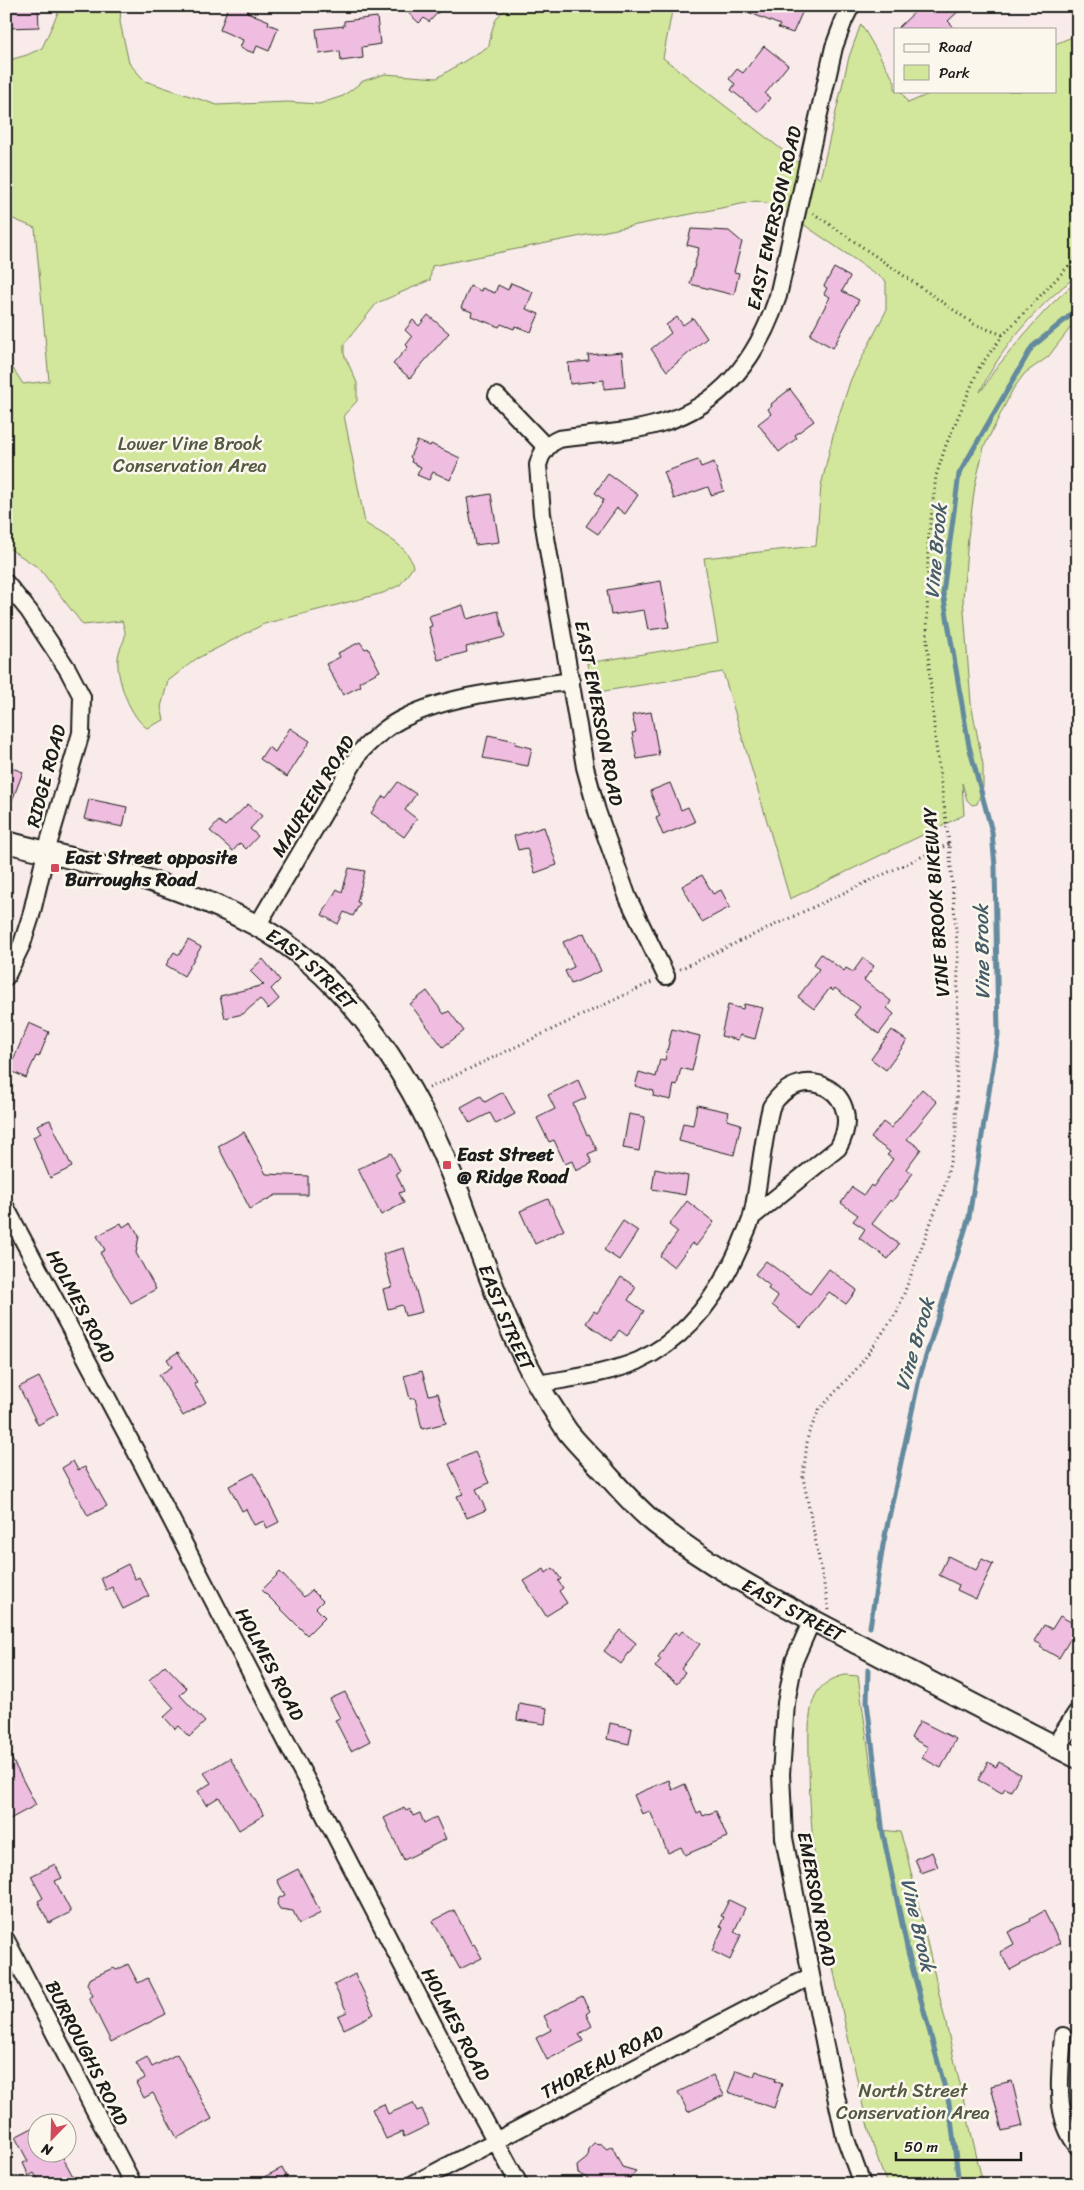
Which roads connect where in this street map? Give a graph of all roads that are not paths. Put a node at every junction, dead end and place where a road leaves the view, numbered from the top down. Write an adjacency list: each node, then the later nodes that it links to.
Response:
1 (852, 6): 3 (street, EAST EMERSON ROAD)
2 (497, 396): 3 (street)
3 (546, 447): 5 (street, EAST EMERSON ROAD)
4 (6, 584): 7 (street, RIDGE ROAD)
5 (570, 681): 8 (street, MAUREEN ROAD); 9 (street, EAST EMERSON ROAD)
6 (6, 842): 7 (street, EAST STREET)
7 (46, 852): 8 (street, EAST STREET); 10 (street)
8 (257, 926): 13 (street, EAST STREET)
9 (666, 976)
10 (6, 977)
11 (6, 1208): 21 (street, HOLMES ROAD)
12 (752, 1217): 12 (street); 13 (street)
13 (538, 1384): 14 (street, EAST STREET)
14 (821, 1615): 16 (street, EAST STREET); 19 (street, EMERSON ROAD)
15 (1078, 1714): 16 (street)
16 (1056, 1747): 17 (street, EAST STREET)
17 (1078, 1758)
18 (6, 1940): 23 (street, BURROUGHS ROAD)
19 (811, 1976): 21 (street, THOREAU ROAD); 26 (street, EMERSON ROAD)
20 (1063, 2036): 22 (street)
21 (496, 2140): 24 (street, THOREAU ROAD); 25 (street, HOLMES ROAD)
22 (1078, 2147)
23 (133, 2184)
24 (413, 2184)
25 (519, 2184)
26 (862, 2184)

